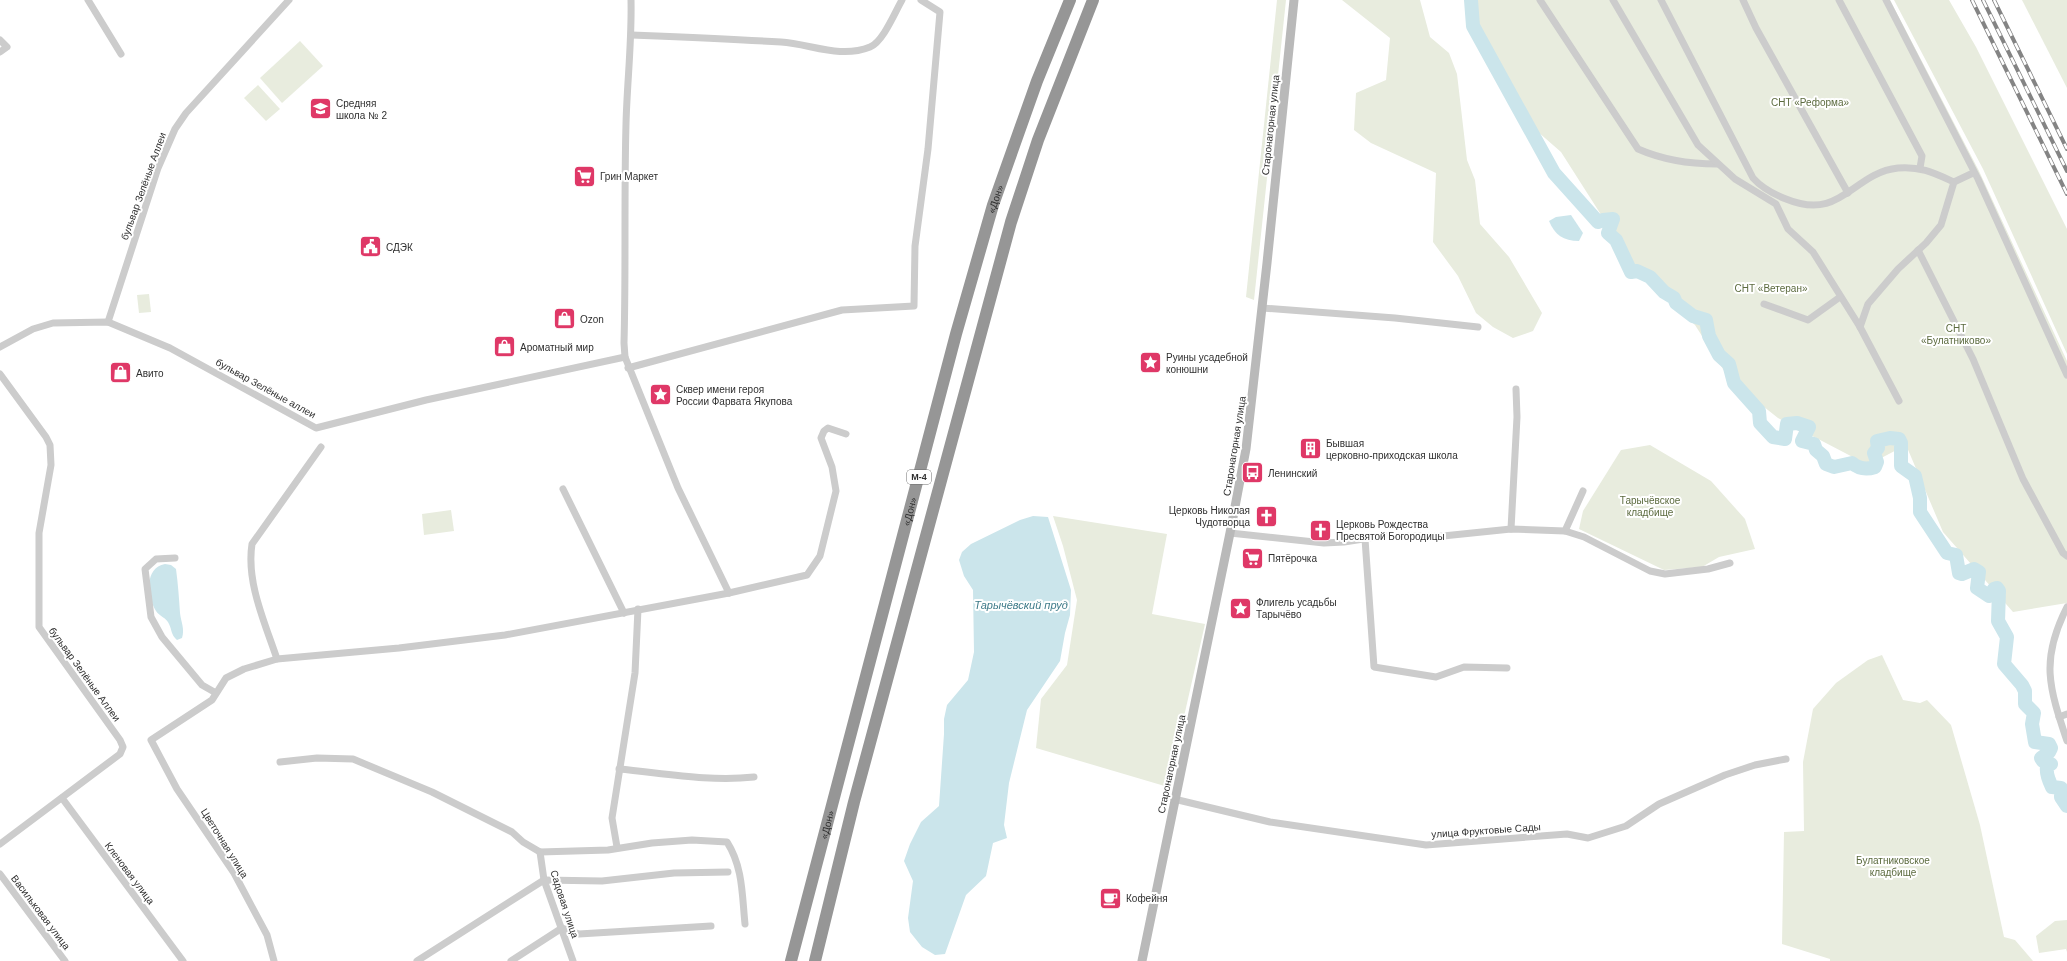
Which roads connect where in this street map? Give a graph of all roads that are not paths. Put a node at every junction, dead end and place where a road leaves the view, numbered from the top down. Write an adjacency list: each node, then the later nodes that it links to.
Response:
1 (88, 0): 18 (street)
2 (288, 0): 28 (street, бульвар Зелёные Аллеи)
3 (631, 0): 15 (street)
4 (902, 0): 15 (street)
5 (920, 0): 33 (street)
6 (1070, 0): 80 (highway, «Дон» / М-4)
7 (1094, 0): 81 (highway, М-4)
8 (1294, 0): 27 (main road, Старонагорная улица)
9 (1540, 0): 19 (street)
10 (1613, 0): 19 (street)
11 (1661, 0): 23 (street)
12 (1743, 0): 23 (street)
13 (1839, 0): 20 (street)
14 (1886, 0): 21 (street)
15 (632, 35): 32 (street)
16 (0, 40): 17 (street)
17 (0, 52)
18 (121, 54)
19 (1718, 164): 25 (street)
20 (1920, 168): 22 (street); 23 (street)
21 (1974, 173): 22 (street); 35 (street)
22 (1954, 182): 24 (street)
23 (1848, 193)
24 (1918, 250): 30 (street); 46 (street)
25 (1840, 297): 26 (street); 30 (street)
26 (1764, 304)
27 (1262, 308): 29 (street); 44 (main road, Старонагорная улица)
28 (108, 322): 31 (street, бульвар Зелёные аллеи); 32 (street, бульвар Зелёные аллеи)
29 (1478, 327)
30 (1860, 327): 37 (street)
31 (0, 347)
32 (625, 357): 33 (street)
33 (628, 368): 49 (street)
34 (0, 374): 63 (street, бульвар Зелёные Аллеи)
35 (2067, 375)
36 (1516, 389): 42 (street)
37 (1899, 400)
38 (846, 434): 49 (street)
39 (321, 447): 53 (street)
40 (563, 489): 52 (street)
41 (1583, 491): 43 (street)
42 (1511, 529): 43 (street); 45 (street)
43 (1565, 531): 48 (street)
44 (1230, 533): 45 (street); 64 (main road, Старонагорная улица)
45 (1365, 539): 54 (street)
46 (2067, 556)
47 (175, 558): 55 (street)
48 (1730, 563)
49 (729, 593): 51 (street)
50 (2067, 608): 57 (street)
51 (638, 610): 52 (street); 61 (street)
52 (624, 613): 53 (street)
53 (276, 659): 55 (street)
54 (1508, 668)
55 (216, 693): 76 (street, Цветочная улица)
56 (2067, 714): 57 (street)
57 (2059, 717): 58 (street)
58 (2067, 740)
59 (1786, 759): 64 (street, улица Фруктовые Сады)
60 (280, 762): 67 (street)
61 (619, 769): 62 (street); 66 (street)
62 (754, 777)
63 (62, 798): 65 (street, бульвар Зелёные Аллеи); 75 (street, Кленовая улица)
64 (1174, 799): 82 (main road, Старонагорная улица)
65 (0, 844)
66 (617, 847): 67 (street); 71 (street)
67 (540, 852): 70 (street, Садовая улица)
68 (728, 872): 70 (street)
69 (0, 874): 74 (street, Васильковая улица)
70 (544, 880): 73 (street, Садовая улица); 77 (street)
71 (745, 924)
72 (711, 926): 73 (street)
73 (562, 928): 78 (street); 79 (street, Садовая улица)
74 (65, 961)
75 (183, 961)
76 (274, 961)
77 (417, 961)
78 (511, 961)
79 (573, 961)
80 (791, 961)
81 (815, 961)
82 (1142, 961)

